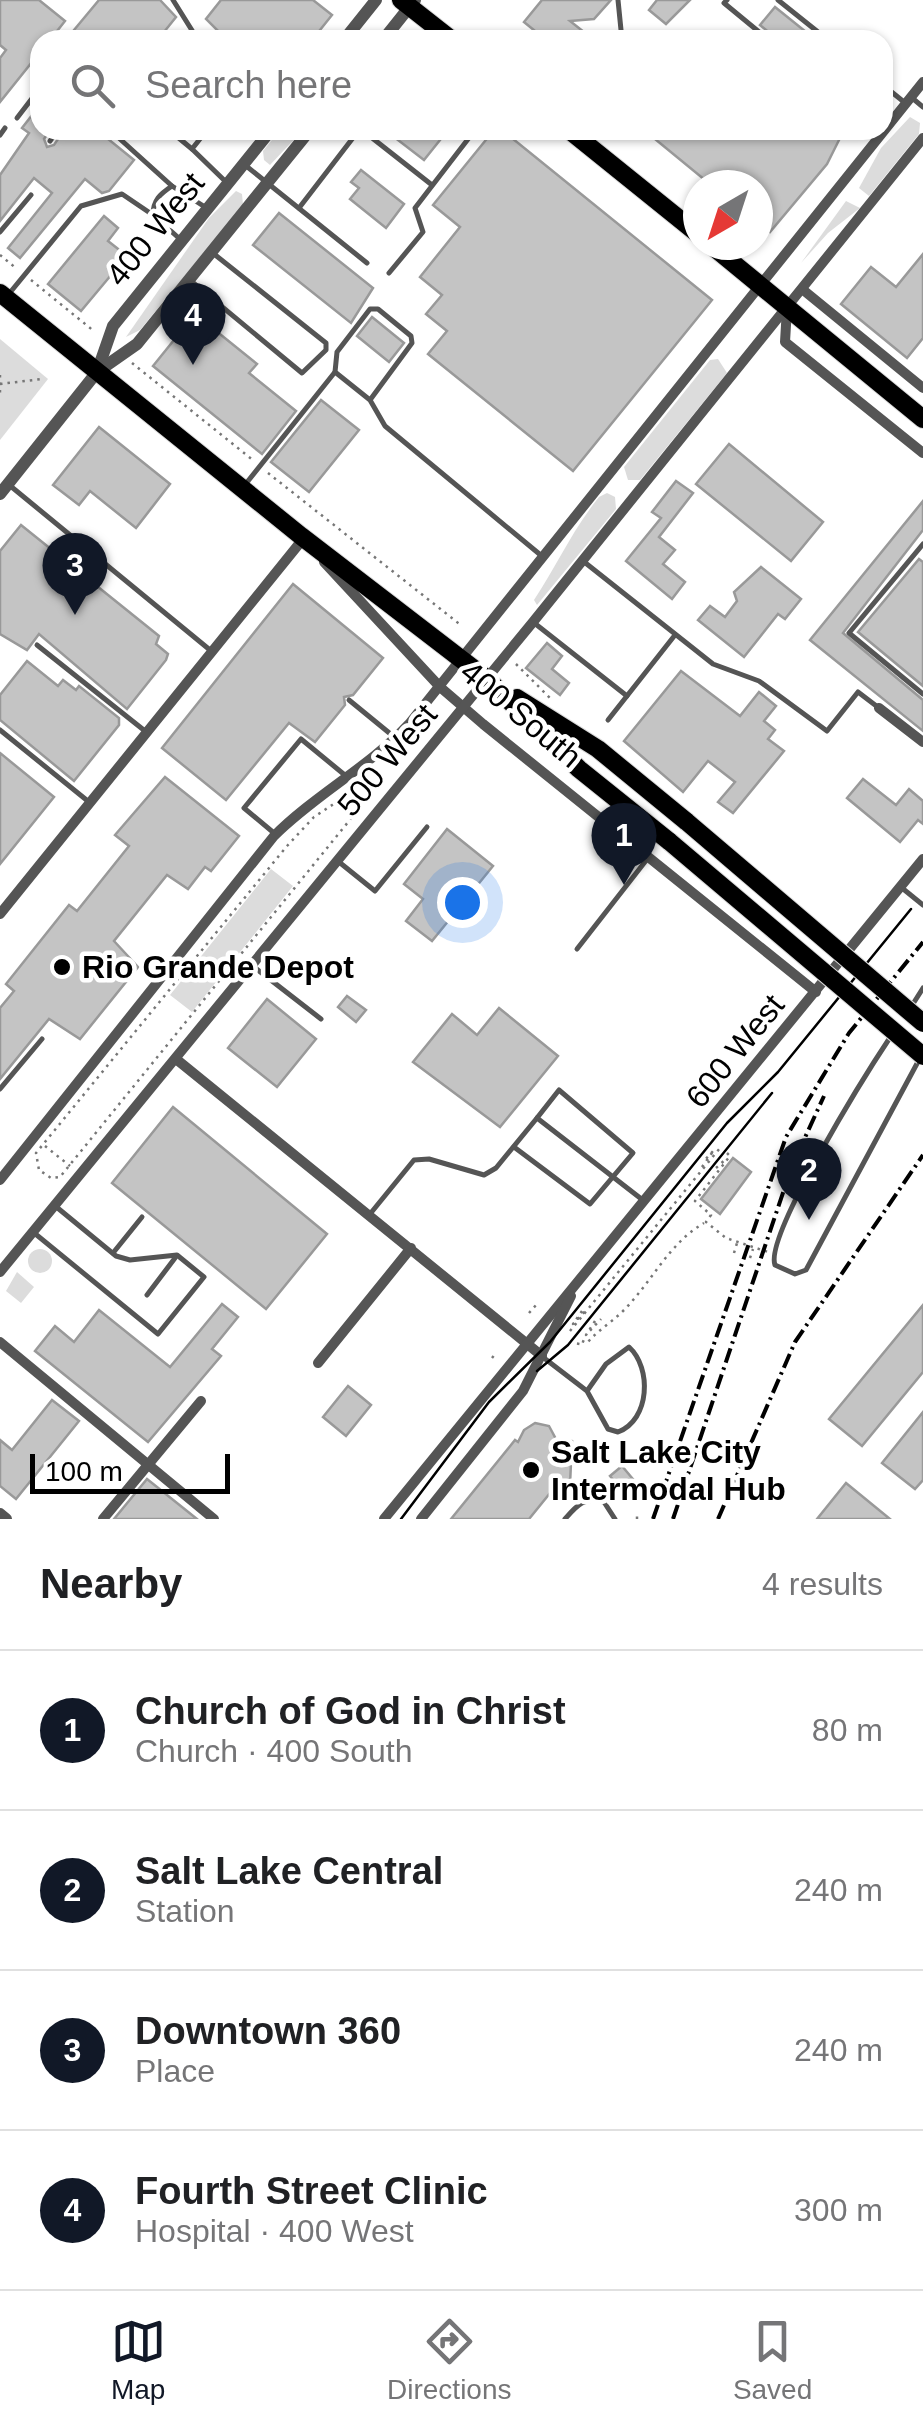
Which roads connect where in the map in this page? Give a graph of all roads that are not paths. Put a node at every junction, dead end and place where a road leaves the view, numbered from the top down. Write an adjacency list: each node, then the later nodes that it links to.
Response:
1 (173, 0): 7 (lane)
2 (376, 0): 8 (street)
3 (618, 0): 11 (lane)
4 (727, 0): 12 (lane)
5 (778, 0): 13 (lane)
6 (409, 2): 9 (street); 10 (main road)
7 (192, 30)
8 (352, 30)
9 (389, 30)
10 (441, 30)
11 (621, 30)
12 (757, 30)
13 (816, 30)
14 (923, 82): 16 (street, 500 West)
15 (893, 91): 16 (lane)
16 (908, 100): 18 (lane); 19 (street, 500 West)
17 (30, 101): 20 (lane)
18 (923, 107)
19 (893, 117)
20 (17, 118)
21 (5, 128): 22 (lane)
22 (0, 135)
23 (923, 138): 53 (street, 500 West)
24 (121, 140): 39 (lane)
25 (181, 140): 34 (lane)
26 (199, 140): 34 (lane)
27 (263, 140): 35 (street, 400 West)
28 (302, 140): 36 (street, 400 West)
29 (352, 140): 41 (lane)
30 (373, 140): 38 (lane)
31 (465, 140): 38 (lane)
32 (580, 140): 44 (main road)
33 (874, 140): 52 (street, 500 West)
34 (192, 149): 37 (lane)
35 (244, 164): 36 (lane); 37 (street, 400 West)
36 (267, 182): 41 (lane); 47 (street, 400 West)
37 (228, 184): 42 (street, 400 West)
38 (432, 185): 50 (lane)
39 (172, 186): 42 (lane); 43 (lane)
40 (31, 195): 45 (lane)
41 (299, 208): 49 (lane)
42 (207, 209): 46 (street, 400 West)
43 (153, 215): 46 (lane); 54 (lane)
44 (683, 222)
45 (0, 232)
46 (181, 240): 56 (street, 400 West)
47 (211, 252): 51 (street, 400 West); 51 (lane)
48 (730, 260): 52 (main road)
49 (367, 263)
50 (389, 272)
51 (188, 280): 56 (street, 400 West)
52 (762, 286): 55 (main road); 66 (street, 500 West)
53 (802, 289): 55 (street, 500 West); 58 (street)
54 (3, 295): 56 (main road, 400 South)
55 (788, 307): 60 (main road); 61 (street); 67 (street, 500 West)
56 (97, 372): 62 (main road, 400 South); 63 (street, 400 West)
57 (335, 372): 59 (lane); 59 (lane); 62 (lane)
58 (923, 388)
59 (370, 400): 66 (lane)
60 (923, 419)
61 (923, 452)
62 (242, 489): 64 (main road, 400 South)
63 (2, 491): 71 (lane)
64 (301, 536): 71 (street); 72 (main road, 400 South); 74 (street, 400 South)
65 (923, 544): 75 (lane)
66 (543, 557): 72 (street, 500 West)
67 (583, 561): 68 (street, 500 West); 69 (lane)
68 (533, 622): 73 (street, 500 West); 76 (lane)
69 (675, 634): 76 (lane); 79 (lane)
70 (37, 645): 82 (lane)
71 (210, 650): 82 (street)
72 (462, 659): 73 (main road, 400 South); 74 (street, 500 West)
73 (487, 679): 78 (street, 500 West); 100 (main road, 400 South, bridge); 102 (main road, 400 South, bridge)
74 (440, 687): 78 (street, 400 South); 83 (street, 500 West)
75 (923, 694)
76 (627, 696): 80 (lane)
77 (349, 700): 83 (lane)
78 (464, 707): 89 (street, 400 South); 91 (street, 500 West)
79 (879, 708): 84 (street)
80 (608, 720)
81 (0, 730): 86 (lane)
82 (145, 731): 86 (street)
83 (396, 739): 85 (street, 500 West)
84 (923, 742)
85 (346, 776): 88 (street, 500 West); 88 (lane)
86 (91, 804): 94 (street)
87 (427, 827): 91 (lane)
88 (276, 834): 108 (street, 500 West)
89 (650, 856): 95 (lane); 98 (street, 400 South)
90 (923, 859): 92 (street, 600 West)
91 (336, 860): 96 (street, 500 West)
92 (900, 887): 93 (lane); 98 (street, 600 West)
93 (923, 905)
94 (0, 914)
95 (577, 949)
96 (252, 965): 99 (lane); 103 (street, 500 West)
97 (923, 988): 102 (lane)
98 (816, 992): 109 (street, 600 West)
99 (320, 1020)
100 (923, 1023)
101 (42, 1040): 104 (lane)
102 (923, 1055)
103 (176, 1059): 110 (street, 500 West); 111 (street)
104 (0, 1089)
105 (537, 1118): 106 (lane); 107 (lane); 107 (lane)
106 (514, 1147): 107 (lane); 111 (lane)
107 (613, 1178): 109 (lane)
108 (0, 1180)
109 (644, 1201): 118 (street, 600 West)
110 (54, 1204): 113 (street, 500 West); 115 (lane)
111 (370, 1214): 114 (street)
112 (142, 1217): 115 (lane)
113 (32, 1232): 116 (lane); 117 (street, 500 West)
114 (411, 1248): 120 (street); 123 (street)
115 (114, 1253): 116 (lane)
116 (177, 1256): 119 (lane)
117 (0, 1272)
118 (584, 1274): 120 (street, 600 West); 122 (street, 600 West)
119 (147, 1295)
120 (525, 1341): 122 (street); 129 (street, 600 West)
121 (0, 1342): 126 (street)
122 (542, 1356): 124 (lane); 130 (street, 600 West)
123 (318, 1362)
124 (587, 1391): 124 (lane)
125 (201, 1401): 126 (street)
126 (147, 1465): 127 (street); 128 (street)
127 (103, 1519)
128 (214, 1519)
129 (384, 1519)
130 (421, 1519)
131 (565, 1519): 132 (lane)
132 (615, 1519)

